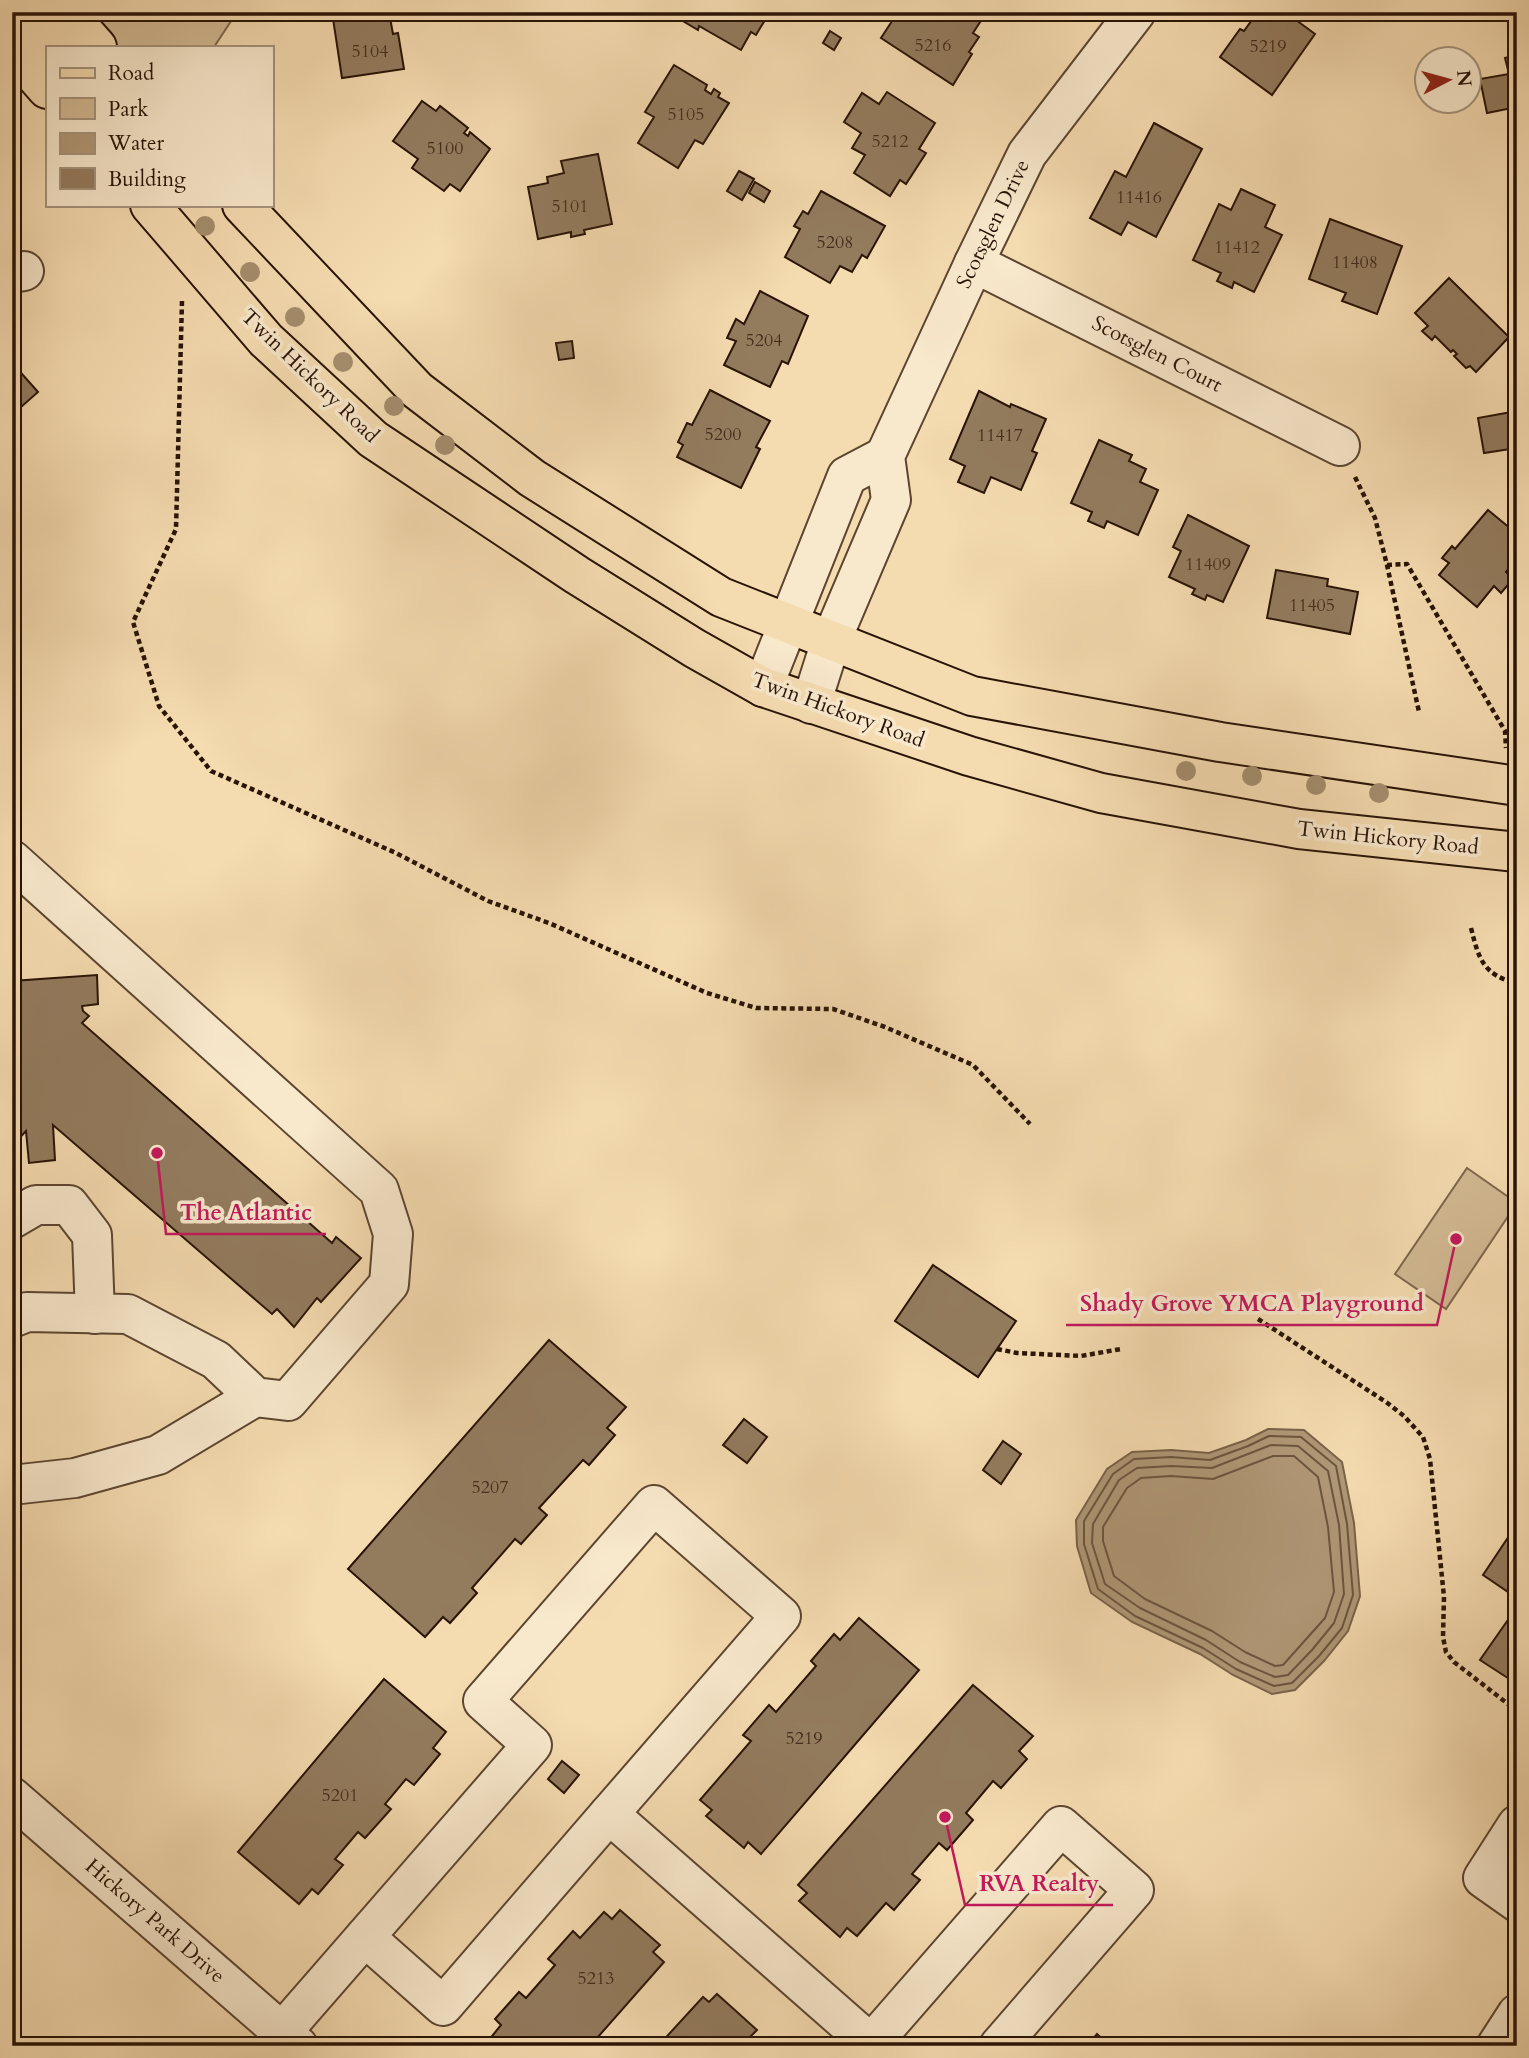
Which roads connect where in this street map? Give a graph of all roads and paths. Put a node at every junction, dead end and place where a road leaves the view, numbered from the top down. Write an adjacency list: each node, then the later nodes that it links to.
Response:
1 (25, 12): 4 (main road)
2 (66, 12): 5 (main road)
3 (1136, 12): 10 (street, Scotsglen Drive)
4 (55, 46)
5 (96, 46)
6 (12, 49): 7 (main road)
7 (46, 88)
8 (151, 206): 17 (main road, Twin Hickory Road)
9 (243, 206): 15 (main road)
10 (974, 263): 12 (street, Scotsglen Court); 13 (street, Scotsglen Drive)
11 (182, 299): 25 (path)
12 (1340, 446): 14 (path)
13 (885, 456): 15 (street); 16 (street)
14 (1387, 565): 19 (path); 20 (path)
15 (787, 623): 16 (main road); 17 (street)
16 (831, 640): 18 (street); 20 (main road)
17 (763, 687): 18 (main road, Twin Hickory Road)
18 (811, 704): 21 (main road, Twin Hickory Road)
19 (1419, 712)
20 (1512, 769)
21 (1517, 852)
22 (12, 860): 32 (street)
23 (1471, 928): 24 (path)
24 (1517, 984)
25 (1030, 1124)
26 (12, 1219): 27 (street)
27 (95, 1314): 28 (street); 32 (street)
28 (12, 1318)
29 (1258, 1319): 34 (path)
30 (997, 1349): 31 (path)
31 (1121, 1349)
32 (255, 1397): 33 (street)
33 (12, 1485)
34 (1517, 1711)
35 (12, 1797): 40 (street, Hickory Park Drive)
36 (609, 1814): 39 (street); 39 (street); 41 (street)
37 (1517, 1825): 38 (street)
38 (1517, 1902)
39 (365, 1937): 40 (street)
40 (290, 2039)
41 (870, 2045): 42 (street)
42 (999, 2046)

